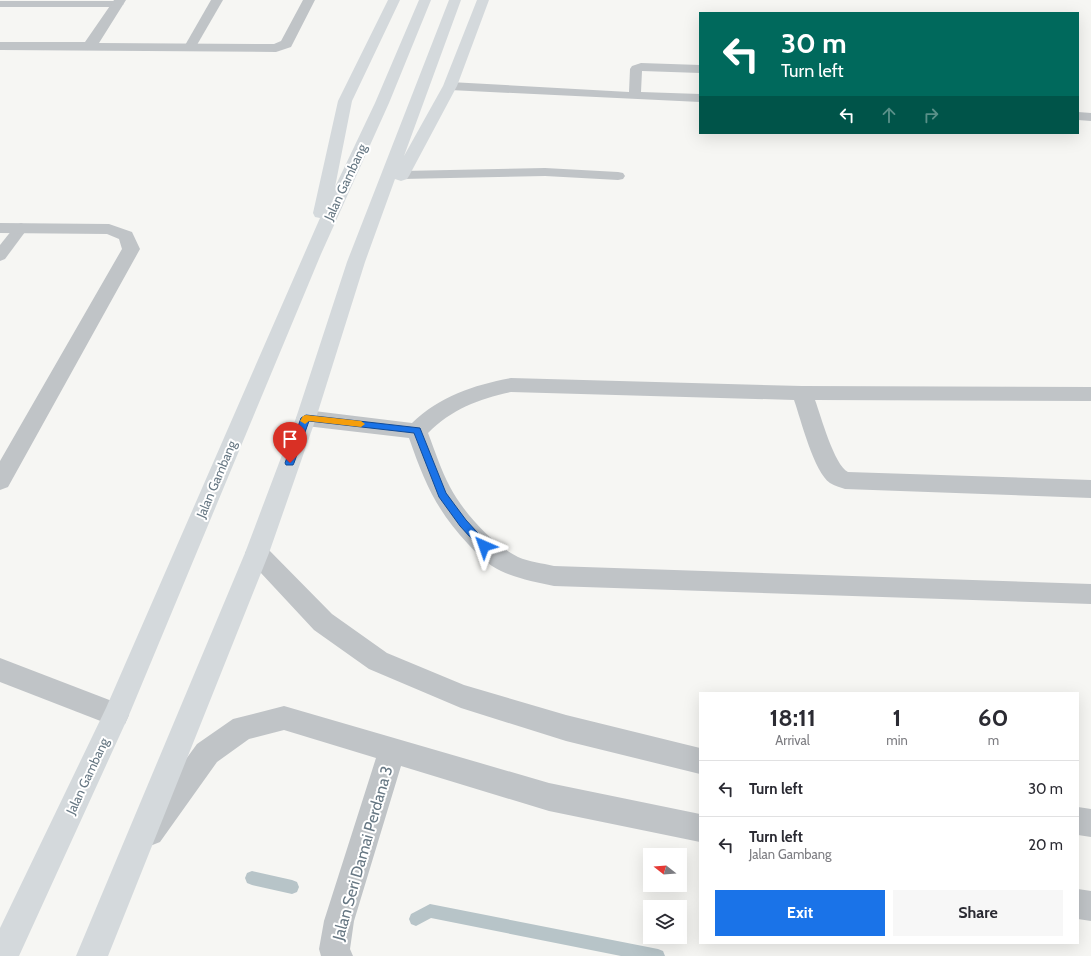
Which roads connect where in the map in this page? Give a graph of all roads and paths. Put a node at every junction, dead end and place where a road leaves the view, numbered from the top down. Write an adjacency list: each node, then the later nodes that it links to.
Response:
1 (217, 0): 11 (lane)
2 (308, 0): 11 (street)
3 (394, 0): 22 (highway)
4 (425, 0): 22 (highway, Jalan Gambang)
5 (455, 0): 24 (highway)
6 (483, 0): 13 (highway)
7 (119, 2): 8 (lane); 10 (street)
8 (0, 4)
9 (0, 46): 10 (street)
10 (89, 47): 11 (street)
11 (190, 47)
12 (699, 69): 14 (lane)
13 (450, 86): 14 (lane); 18 (highway)
14 (635, 96): 15 (lane)
15 (699, 98)
16 (1079, 116): 17 (lane)
17 (1091, 117)
18 (402, 174): 19 (lane); 24 (highway)
19 (618, 176)
20 (0, 228): 21 (street)
21 (21, 228): 23 (lane); 29 (street)
22 (312, 254): 34 (highway, Jalan Gambang)
23 (0, 256)
24 (356, 262): 27 (highway)
25 (802, 393): 26 (street); 28 (street); 30 (street)
26 (1091, 394)
27 (306, 418): 28 (street); 31 (highway)
28 (417, 430): 32 (street)
29 (0, 481)
30 (1091, 490)
31 (257, 553): 36 (street); 40 (highway)
32 (1091, 594)
33 (1, 672): 34 (street)
34 (116, 715): 43 (highway, Jalan Gambang)
35 (392, 751): 39 (street); 40 (street); 45 (street, Jalan Seri Damai Perdana 3)
36 (699, 760)
37 (1079, 821): 38 (street)
38 (1091, 823)
39 (699, 828)
40 (131, 859): 44 (highway)
41 (1079, 904): 42 (street)
42 (1091, 906)
43 (3, 956)
44 (92, 956)
45 (337, 956)

